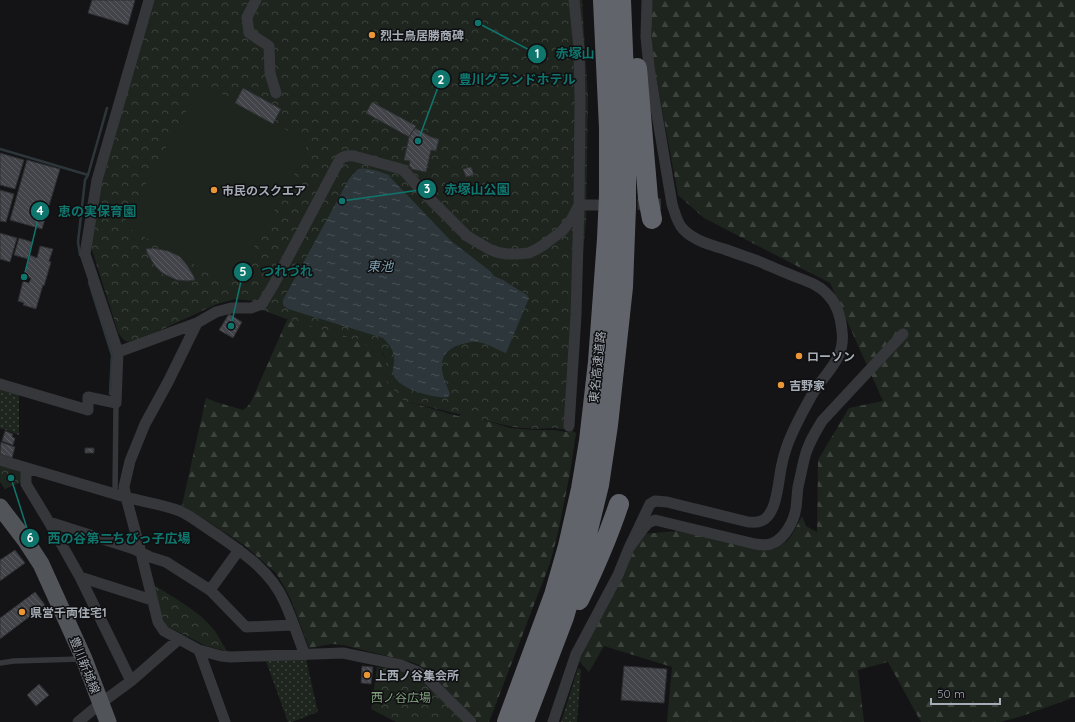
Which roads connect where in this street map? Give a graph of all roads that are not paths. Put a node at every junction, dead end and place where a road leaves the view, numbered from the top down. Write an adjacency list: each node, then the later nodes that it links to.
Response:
1 (149, 0): 15 (street)
2 (256, 0): 8 (street)
3 (574, 0): 10 (street)
4 (603, 0): 44 (highway, 東名高速道路)
5 (621, 0): 37 (highway, 東名高速道路)
6 (630, 0): 12 (highway)
7 (647, 0): 9 (street)
8 (276, 93)
9 (672, 204): 12 (street); 25 (street)
10 (579, 205): 11 (street); 13 (street); 18 (street)
11 (597, 205)
12 (656, 212)
13 (197, 323): 15 (street); 21 (street)
14 (903, 334): 25 (street)
15 (118, 352): 17 (street)
16 (0, 384): 17 (street)
17 (116, 404): 21 (lane)
18 (568, 426)
19 (0, 460): 20 (street)
20 (26, 468): 21 (street); 24 (street)
21 (121, 495): 26 (street); 27 (street)
22 (619, 504): 37 (highway)
23 (0, 507): 35 (main road, 豊川新城線)
24 (49, 522): 27 (street); 28 (street)
25 (629, 548): 46 (street)
26 (239, 550): 29 (street); 31 (street)
27 (141, 553): 29 (street); 30 (street)
28 (80, 577): 30 (street); 38 (street)
29 (210, 590): 31 (street)
30 (152, 600): 32 (street)
31 (293, 625): 34 (street)
32 (179, 639): 33 (street); 38 (street)
33 (199, 650): 34 (street); 42 (street)
34 (305, 655): 43 (street)
35 (84, 659): 36 (lane); 39 (main road, 豊川新城線)
36 (0, 663)
37 (542, 674): 45 (highway, 東名高速道路)
38 (130, 681): 39 (street)
39 (100, 703): 40 (street); 41 (main road, 豊川新城線)
40 (78, 722)
41 (108, 722)
42 (225, 722)
43 (471, 722)
44 (508, 722)
45 (524, 722)
46 (553, 722)

